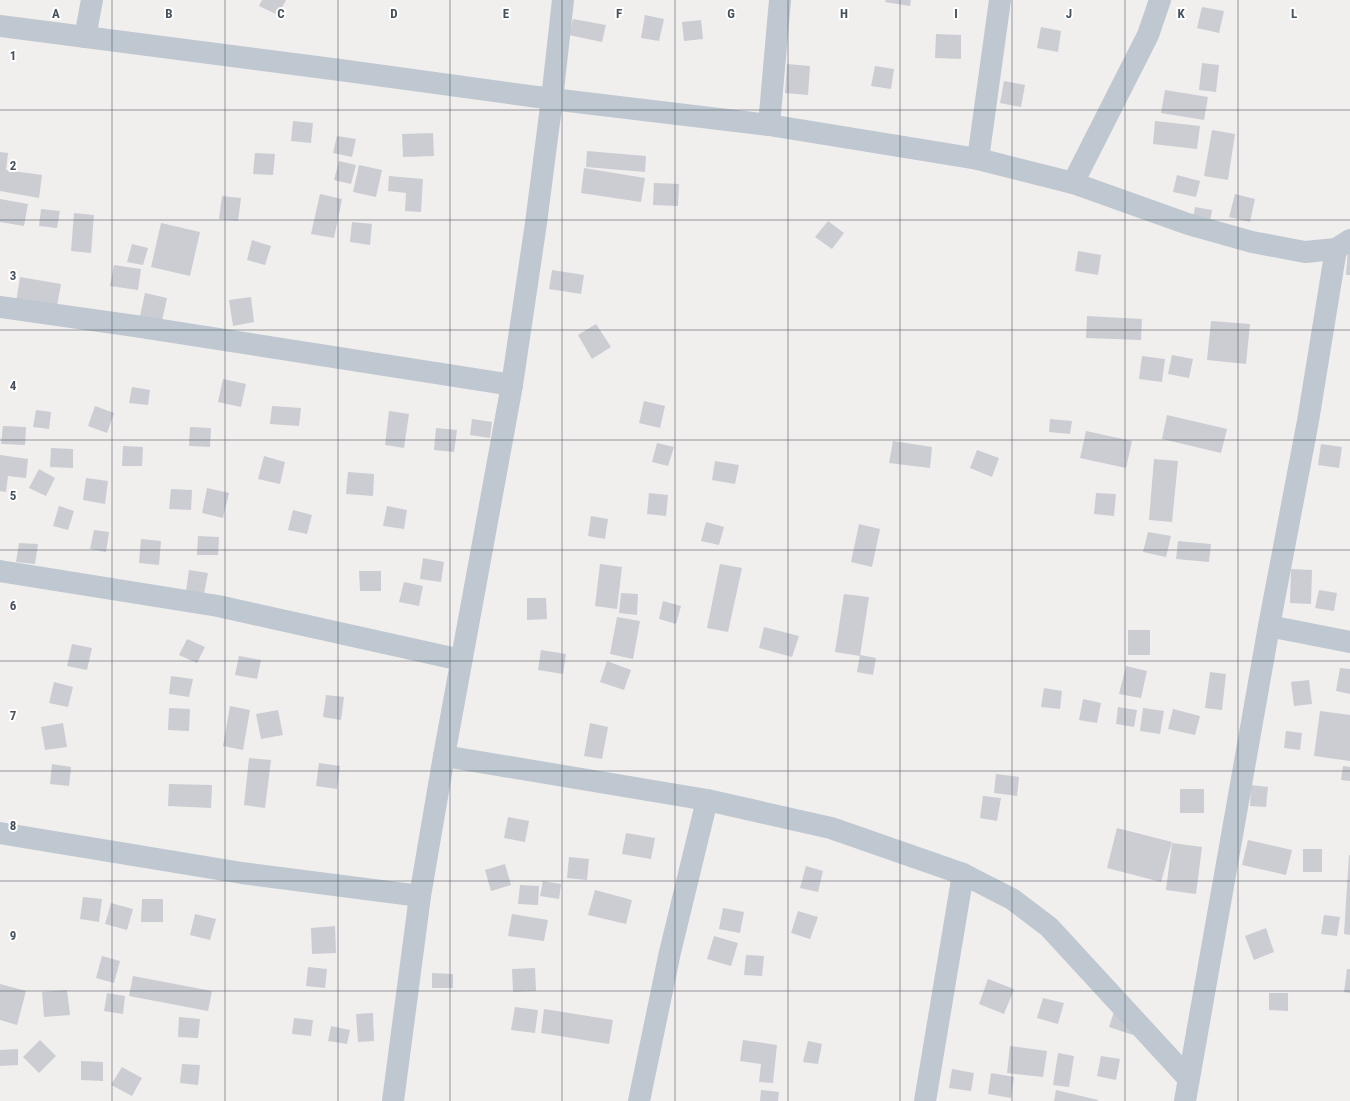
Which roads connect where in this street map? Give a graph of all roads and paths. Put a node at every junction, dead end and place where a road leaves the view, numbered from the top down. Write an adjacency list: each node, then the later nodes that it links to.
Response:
1 (92, 0): 7 (street)
2 (563, 0): 8 (street)
3 (780, 0): 9 (street)
4 (1000, 0): 10 (street)
5 (1160, 0): 11 (street)
6 (0, 26): 7 (street)
7 (85, 37): 8 (street)
8 (552, 99): 9 (street); 14 (street)
9 (770, 125): 10 (street)
10 (978, 159): 11 (street)
11 (1073, 183): 12 (street)
12 (1343, 244): 16 (street)
13 (0, 307): 14 (street)
14 (512, 385): 18 (street)
15 (0, 571): 18 (street)
16 (1269, 626): 17 (street); 24 (street)
17 (1350, 642)
18 (461, 660): 19 (street)
19 (444, 756): 20 (street); 23 (street)
20 (707, 800): 22 (street); 26 (street)
21 (0, 833): 23 (street)
22 (962, 874): 24 (street); 27 (street)
23 (420, 896): 25 (street)
24 (1188, 1078): 28 (street)
25 (393, 1101)
26 (638, 1101)
27 (925, 1101)
28 (1185, 1101)

